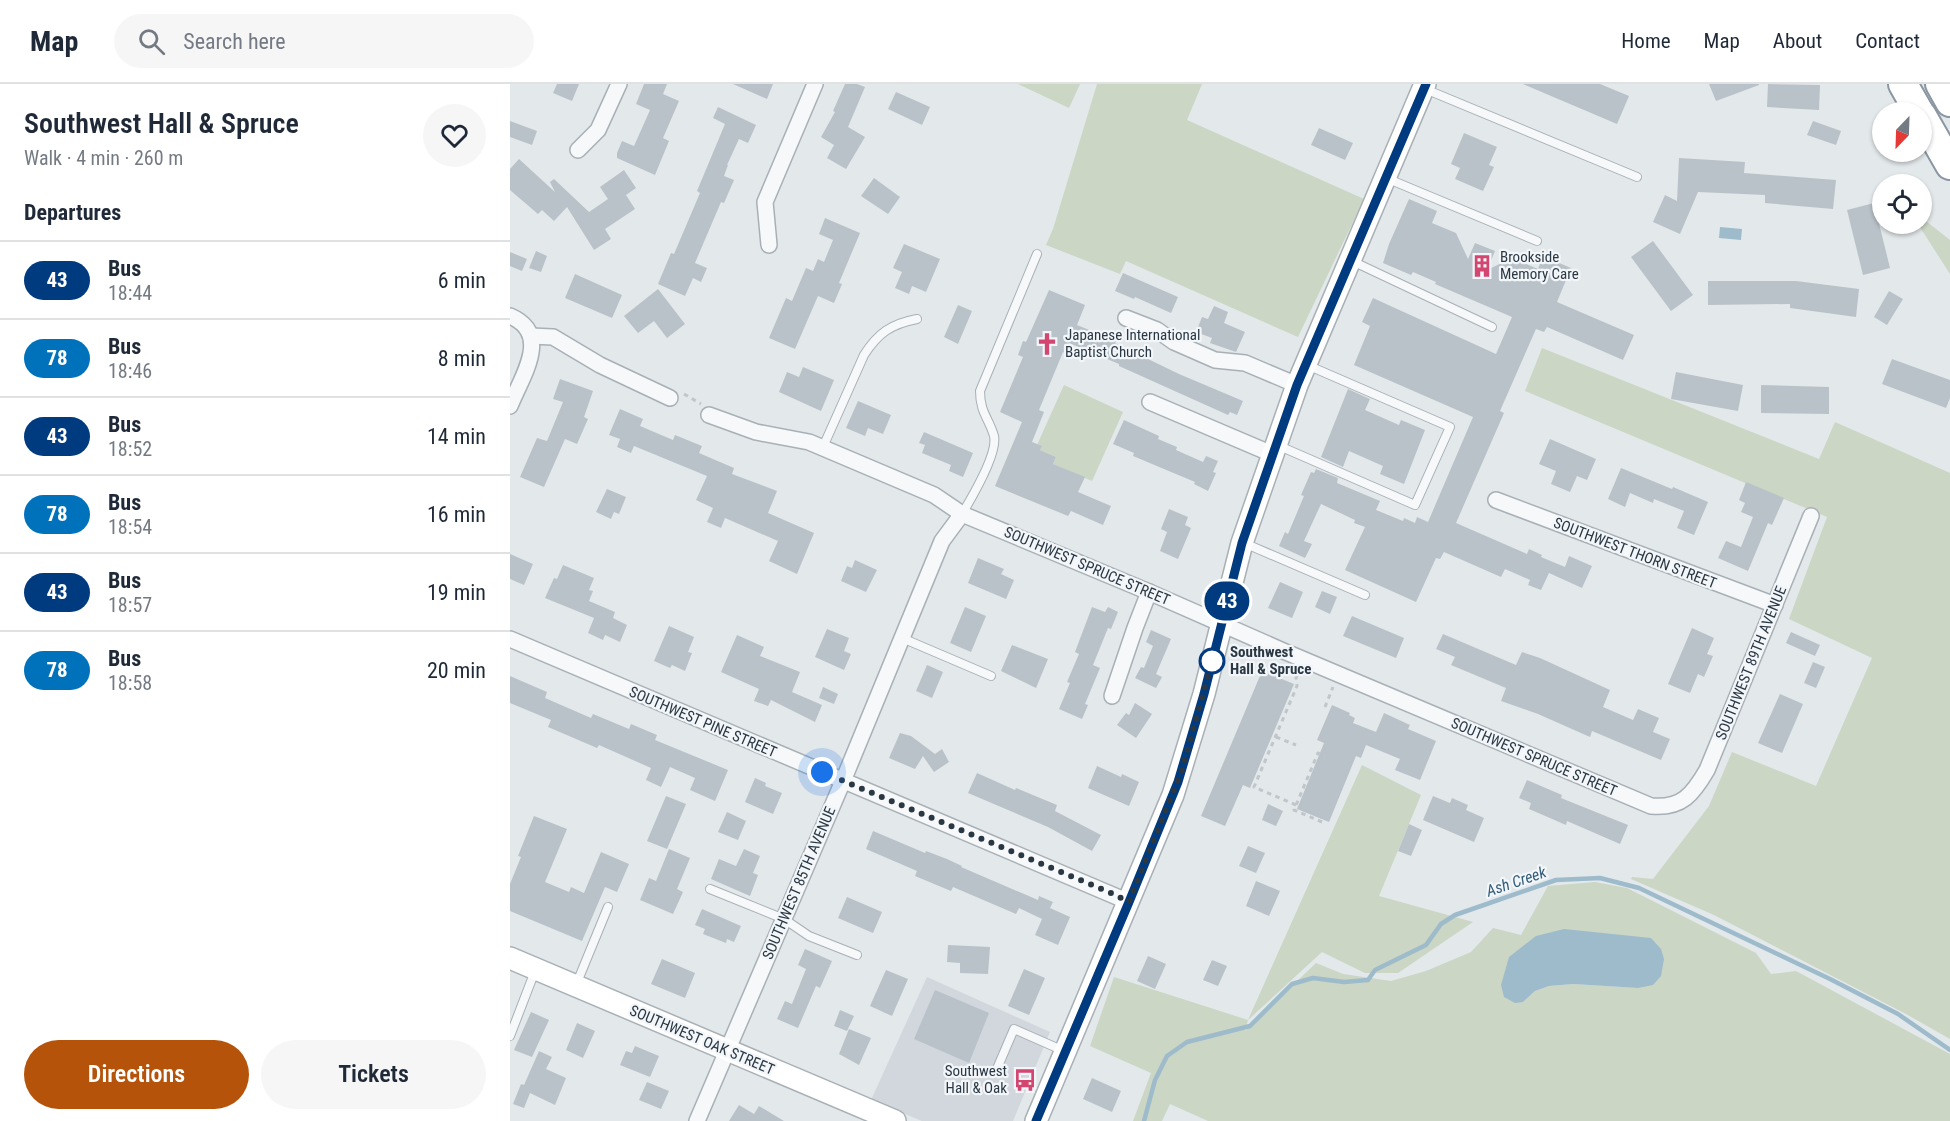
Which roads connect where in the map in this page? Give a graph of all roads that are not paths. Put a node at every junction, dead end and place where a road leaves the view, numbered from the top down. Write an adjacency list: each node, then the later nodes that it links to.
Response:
1 (618, 84): 9 (street)
2 (815, 84): 14 (street)
3 (1903, 84): 6 (highway)
4 (1940, 84): 7 (highway)
5 (1425, 86): 11 (lane); 12 (main road)
6 (1913, 102)
7 (1950, 102)
8 (1932, 134): 10 (highway)
9 (578, 150)
10 (1950, 165)
11 (1637, 177)
12 (1385, 178): 13 (lane); 16 (main road)
13 (1537, 241)
14 (769, 245)
15 (1037, 254): 31 (lane)
16 (1350, 261): 20 (lane); 22 (main road)
17 (510, 316): 21 (street)
18 (1126, 318): 23 (street)
19 (917, 319): 28 (lane)
20 (1492, 327)
21 (531, 336): 24 (street); 26 (street)
22 (1306, 364): 23 (main road); 29 (lane)
23 (1297, 385): 29 (main road)
24 (670, 398)
25 (1150, 402): 29 (street)
26 (510, 406)
27 (709, 415): 28 (street, SOUTHWEST SPRUCE STREET)
28 (823, 447): 31 (street, SOUTHWEST SPRUCE STREET)
29 (1274, 450): 33 (main road)
30 (1496, 500): 36 (street, SOUTHWEST THORN STREET)
31 (962, 514): 34 (street, SOUTHWEST SPRUCE STREET); 38 (street, SOUTHWEST 85TH AVENUE)
32 (1811, 516): 36 (street, SOUTHWEST 89TH AVENUE)
33 (1242, 543): 35 (lane); 37 (main road)
34 (1149, 592): 37 (street, SOUTHWEST SPRUCE STREET); 41 (street)
35 (1365, 595)
36 (1775, 605): 43 (street, SOUTHWEST 89TH AVENUE)
37 (1221, 624): 43 (street, SOUTHWEST SPRUCE STREET); 45 (main road)
38 (902, 638): 40 (lane); 42 (street, SOUTHWEST 85TH AVENUE)
39 (510, 639): 42 (street, SOUTHWEST PINE STREET)
40 (992, 676)
41 (1112, 696)
42 (843, 781): 45 (street, SOUTHWEST PINE STREET); 47 (street, SOUTHWEST 85TH AVENUE)
43 (1678, 803)
44 (710, 889): 47 (lane)
45 (1129, 902): 54 (main road)
46 (608, 907): 51 (lane)
47 (784, 919): 48 (lane); 53 (street, SOUTHWEST 85TH AVENUE)
48 (857, 955)
49 (510, 958): 50 (main road, SOUTHWEST OAK STREET)
50 (536, 969): 51 (main road, SOUTHWEST OAK STREET); 52 (lane)
51 (575, 986): 53 (main road, SOUTHWEST OAK STREET)
52 (510, 1036)
53 (728, 1051): 56 (street, SOUTHWEST 85TH AVENUE); 57 (main road, SOUTHWEST OAK STREET)
54 (1066, 1052): 55 (lane); 58 (main road)
55 (996, 1071)
56 (697, 1121)
57 (895, 1121)
58 (1036, 1121)

